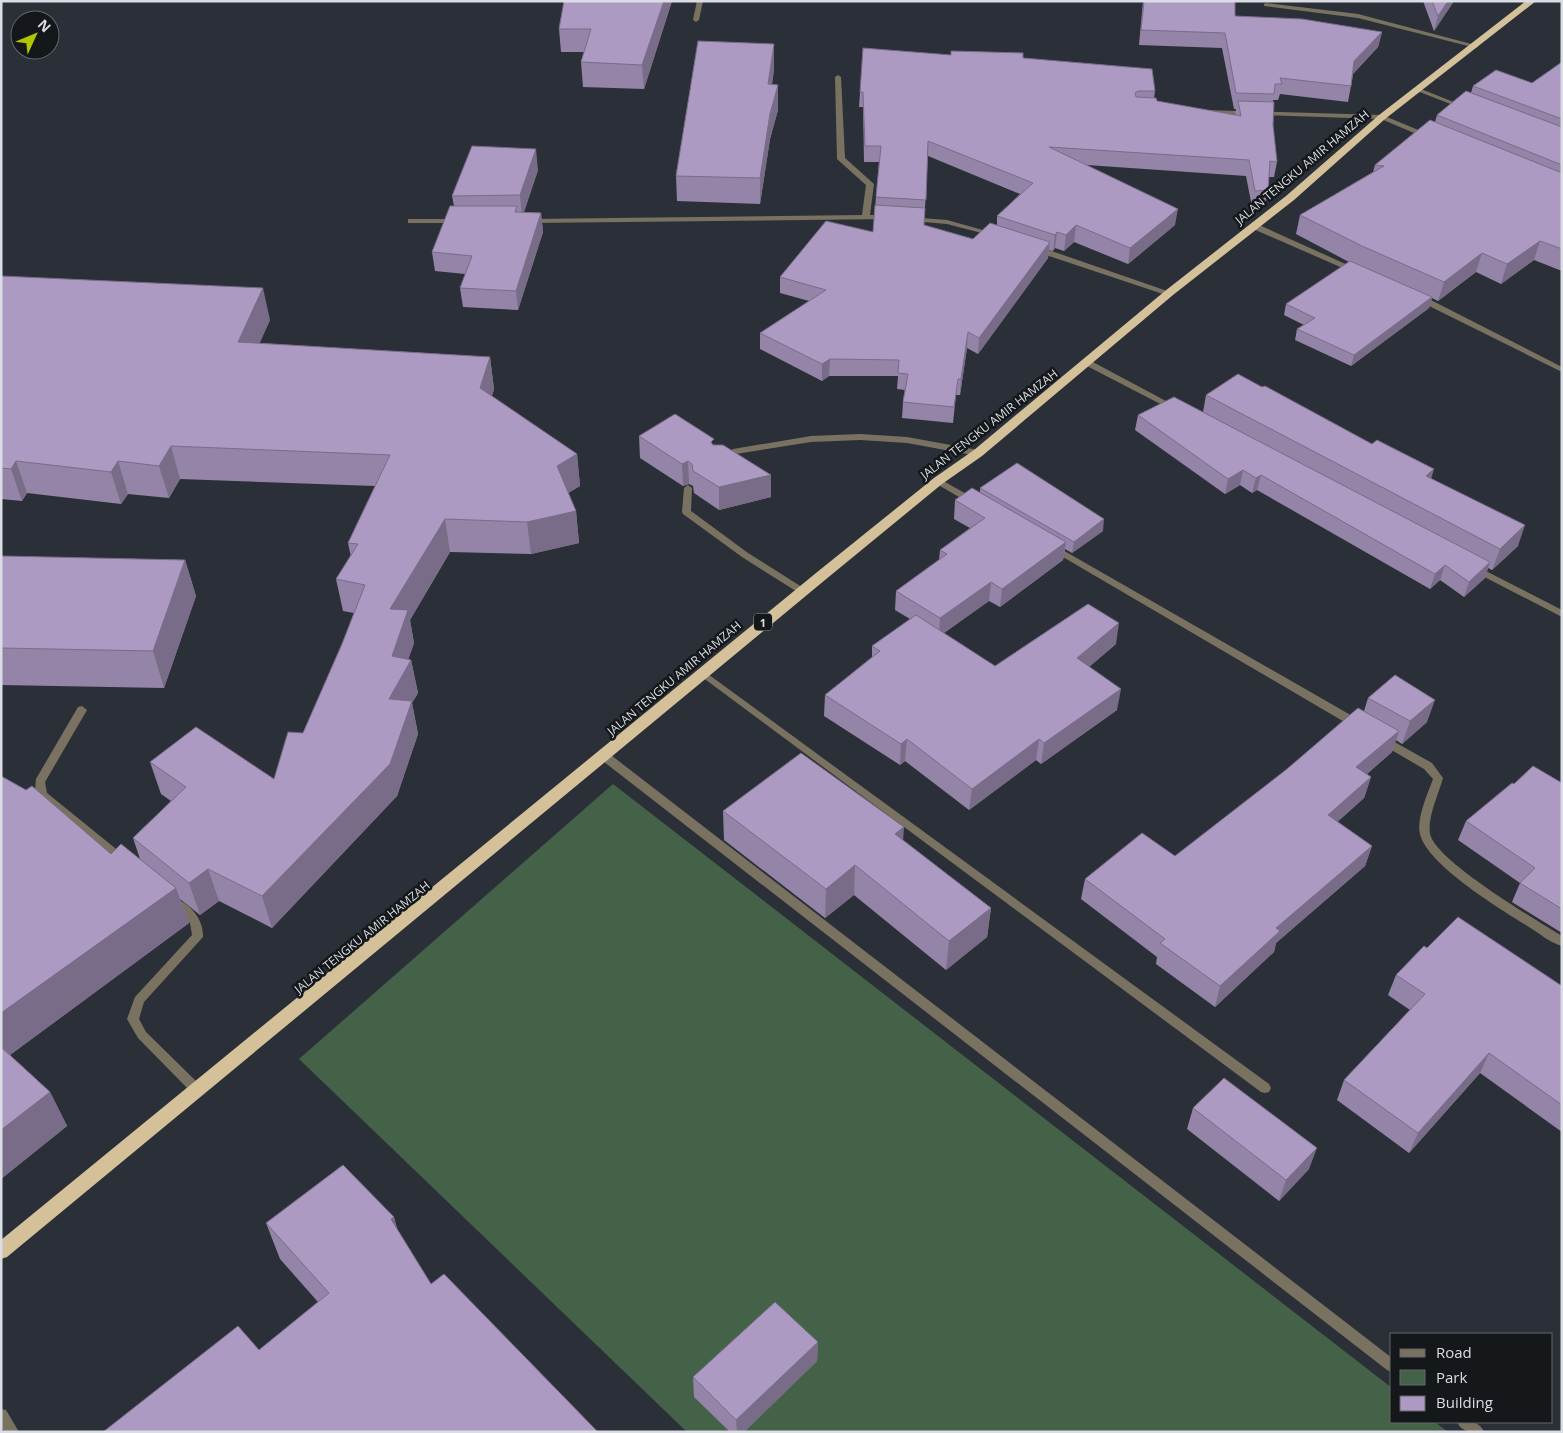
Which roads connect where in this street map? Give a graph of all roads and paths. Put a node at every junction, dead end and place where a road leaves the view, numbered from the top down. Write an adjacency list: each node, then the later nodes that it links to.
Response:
1 (700, 1): 4 (street)
2 (1532, 1): 5 (highway, JALAN TENGKU AMIR HAMZAH / 1)
3 (1266, 6): 5 (street)
4 (696, 20)
5 (1476, 46): 7 (highway, JALAN TENGKU AMIR HAMZAH / 1)
6 (838, 77): 12 (street)
7 (1419, 90): 8 (street); 10 (highway, JALAN TENGKU AMIR HAMZAH / 1)
8 (1471, 110)
9 (1196, 111): 10 (street)
10 (1382, 117): 11 (street); 18 (highway, JALAN TENGKU AMIR HAMZAH / 1)
11 (1436, 139)
12 (866, 216): 13 (street); 17 (street)
13 (895, 218)
14 (904, 218): 19 (street)
15 (411, 221): 16 (street)
16 (470, 221)
17 (520, 221)
18 (1254, 226): 21 (street); 22 (highway, JALAN TENGKU AMIR HAMZAH / 1)
19 (1006, 238)
20 (1024, 245): 22 (street)
21 (1363, 273)
22 (1169, 293): 24 (highway, JALAN TENGKU AMIR HAMZAH / 1)
23 (1408, 293): 25 (street)
24 (1088, 363): 26 (street); 27 (highway, JALAN TENGKU AMIR HAMZAH / 1)
25 (1562, 370)
26 (1184, 413)
27 (978, 453): 28 (street); 29 (highway, JALAN TENGKU AMIR HAMZAH / 1)
28 (718, 464)
29 (938, 481): 31 (street); 34 (highway, JALAN TENGKU AMIR HAMZAH / 1)
30 (688, 488): 34 (street)
31 (981, 506)
32 (1040, 540): 41 (street)
33 (1464, 562): 35 (street)
34 (802, 591): 36 (highway, JALAN TENGKU AMIR HAMZAH / 1)
35 (1562, 614)
36 (701, 672): 38 (highway, JALAN TENGKU AMIR HAMZAH / 1); 42 (street)
37 (82, 710): 39 (street)
38 (603, 755): 43 (highway, JALAN TENGKU AMIR HAMZAH / 1); 45 (street)
39 (135, 870)
40 (165, 895): 43 (street)
41 (1562, 942)
42 (1265, 1088)
43 (197, 1090): 44 (highway, JALAN TENGKU AMIR HAMZAH / 1)
44 (1, 1251)
45 (1390, 1364)
46 (1, 1414): 48 (street)
47 (1465, 1423): 49 (street)
48 (12, 1432)
49 (1477, 1432)

